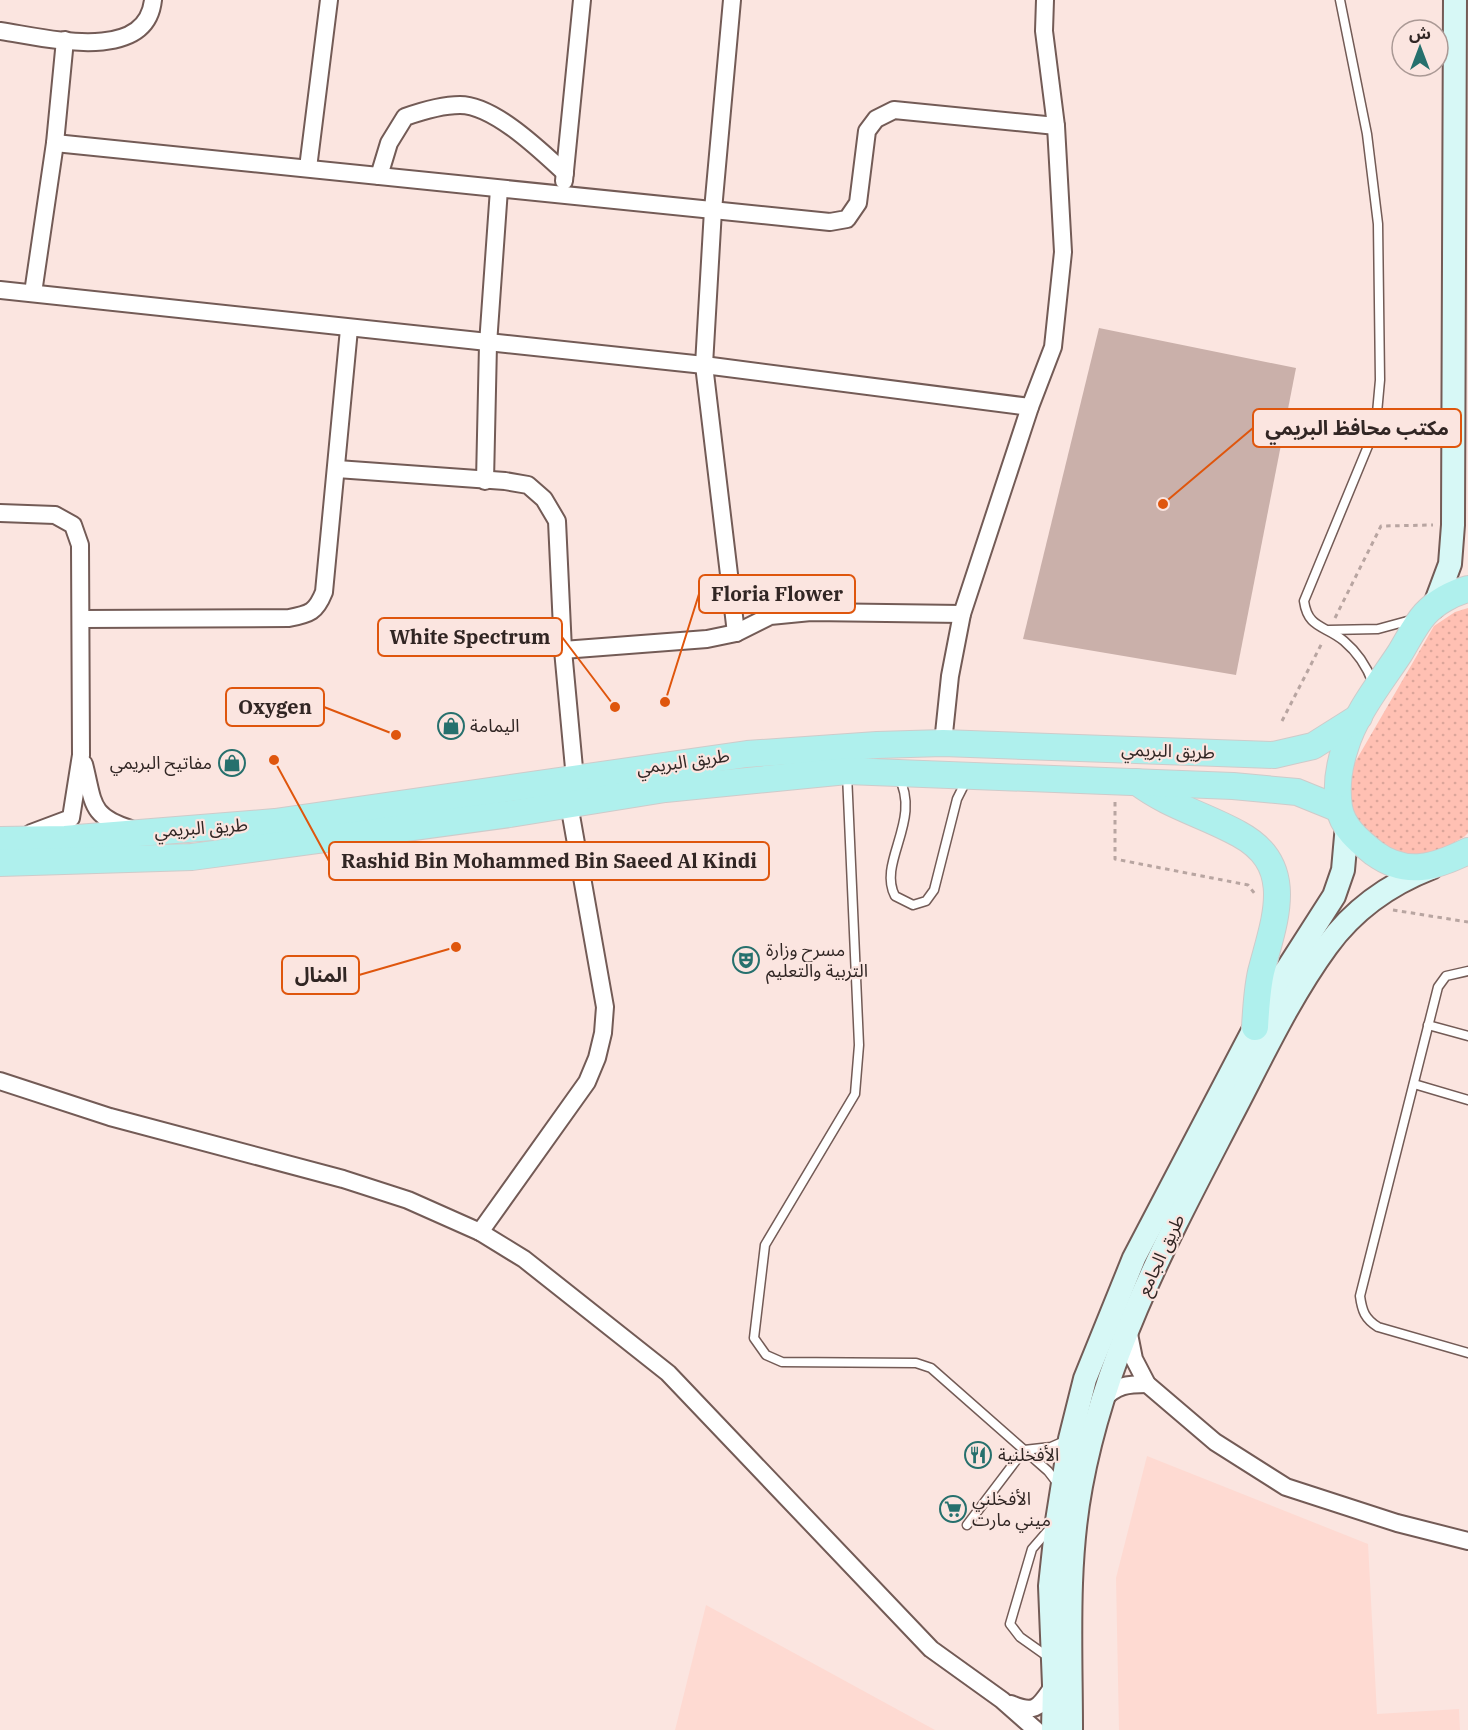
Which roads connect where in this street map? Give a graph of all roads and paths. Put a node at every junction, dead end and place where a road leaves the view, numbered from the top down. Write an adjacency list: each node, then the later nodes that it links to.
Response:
1 (153, 0): 9 (street)
2 (329, 0): 12 (street)
3 (582, 0): 13 (street)
4 (732, 0): 17 (street)
5 (1045, 0): 10 (street)
6 (1340, 0): 32 (lane)
7 (1455, 0): 27 (main road)
8 (0, 31): 9 (street)
9 (65, 39): 11 (street)
10 (1056, 126): 17 (street); 23 (street)
11 (55, 143): 12 (street); 19 (street)
12 (308, 168): 14 (street)
13 (565, 173): 14 (street); 16 (street)
14 (379, 176): 15 (street)
15 (500, 189): 16 (street); 21 (street)
16 (563, 194): 17 (street)
17 (713, 210): 22 (street)
18 (0, 290): 19 (street)
19 (33, 293): 20 (street)
20 (350, 329): 21 (street); 24 (street)
21 (488, 344): 22 (street); 25 (street)
22 (705, 365): 23 (street); 33 (street)
23 (1030, 407): 30 (street)
24 (337, 468): 25 (street); 31 (street)
25 (485, 481): 34 (street)
26 (0, 513): 31 (street)
27 (1453, 525): 29 (main road); 32 (path)
28 (1468, 589): 29 (main road)
29 (1429, 611): 32 (lane); 35 (main road)
30 (962, 614): 33 (street); 38 (street)
31 (82, 619): 39 (street)
32 (1329, 630): 35 (lane); 37 (path)
33 (736, 633): 34 (street)
34 (563, 650): 43 (street)
35 (1376, 690): 36 (main road)
36 (1359, 717): 38 (main road, طريق البريمي); 46 (main road)
37 (1282, 721)
38 (943, 743): 43 (main road, طريق البريمي)
39 (81, 755): 47 (street); 48 (street)
40 (847, 771): 41 (main road, طريق البريمي); 45 (main road, طريق البريمي); 69 (lane)
41 (896, 773): 42 (main road, طريق البريمي); 42 (lane)
42 (971, 775): 44 (main road, طريق البريمي)
43 (575, 779): 47 (main road, طريق البريمي)
44 (1124, 780): 46 (main road, طريق البريمي); 54 (main road); 54 (path)
45 (569, 804): 50 (main road, طريق البريمي); 63 (street)
46 (1343, 817): 51 (main road); 58 (main road, طريق الجامع)
47 (141, 832): 48 (main road, طريق البريمي)
48 (1, 848): 50 (main road, طريق البريمي)
49 (1468, 851): 51 (main road)
50 (27, 863): 52 (street)
51 (1436, 866): 53 (main road, طريق الجامع)
52 (0, 878)
53 (1364, 906): 55 (path); 64 (main road, طريق الجامع)
54 (1275, 921): 58 (main road)
55 (1468, 922)
56 (1468, 971): 57 (lane)
57 (1428, 1025): 59 (lane); 61 (lane)
58 (1255, 1027): 68 (main road, طريق الجامع)
59 (1468, 1036)
60 (0, 1081): 63 (street)
61 (1414, 1083): 62 (lane); 65 (lane)
62 (1468, 1100)
63 (480, 1233): 76 (street)
64 (1128, 1329): 66 (street); 67 (main road, طريق الجامع)
65 (1468, 1353)
66 (1147, 1384): 67 (street); 73 (street)
67 (1101, 1401): 79 (main road, طريق الجامع)
68 (1070, 1439): 69 (lane); 70 (main road, طريق الجامع)
69 (1024, 1450): 70 (lane); 72 (lane)
70 (1062, 1490): 71 (main road, طريق الجامع)
71 (1057, 1521): 74 (main road, طريق الجامع); 74 (lane)
72 (967, 1525)
73 (1468, 1541)
74 (1053, 1661): 75 (main road, طريق الجامع)
75 (1054, 1685): 76 (street); 78 (main road, طريق الجامع)
76 (1002, 1700): 77 (street)
77 (1036, 1730)
78 (1053, 1730)
79 (1071, 1730)

